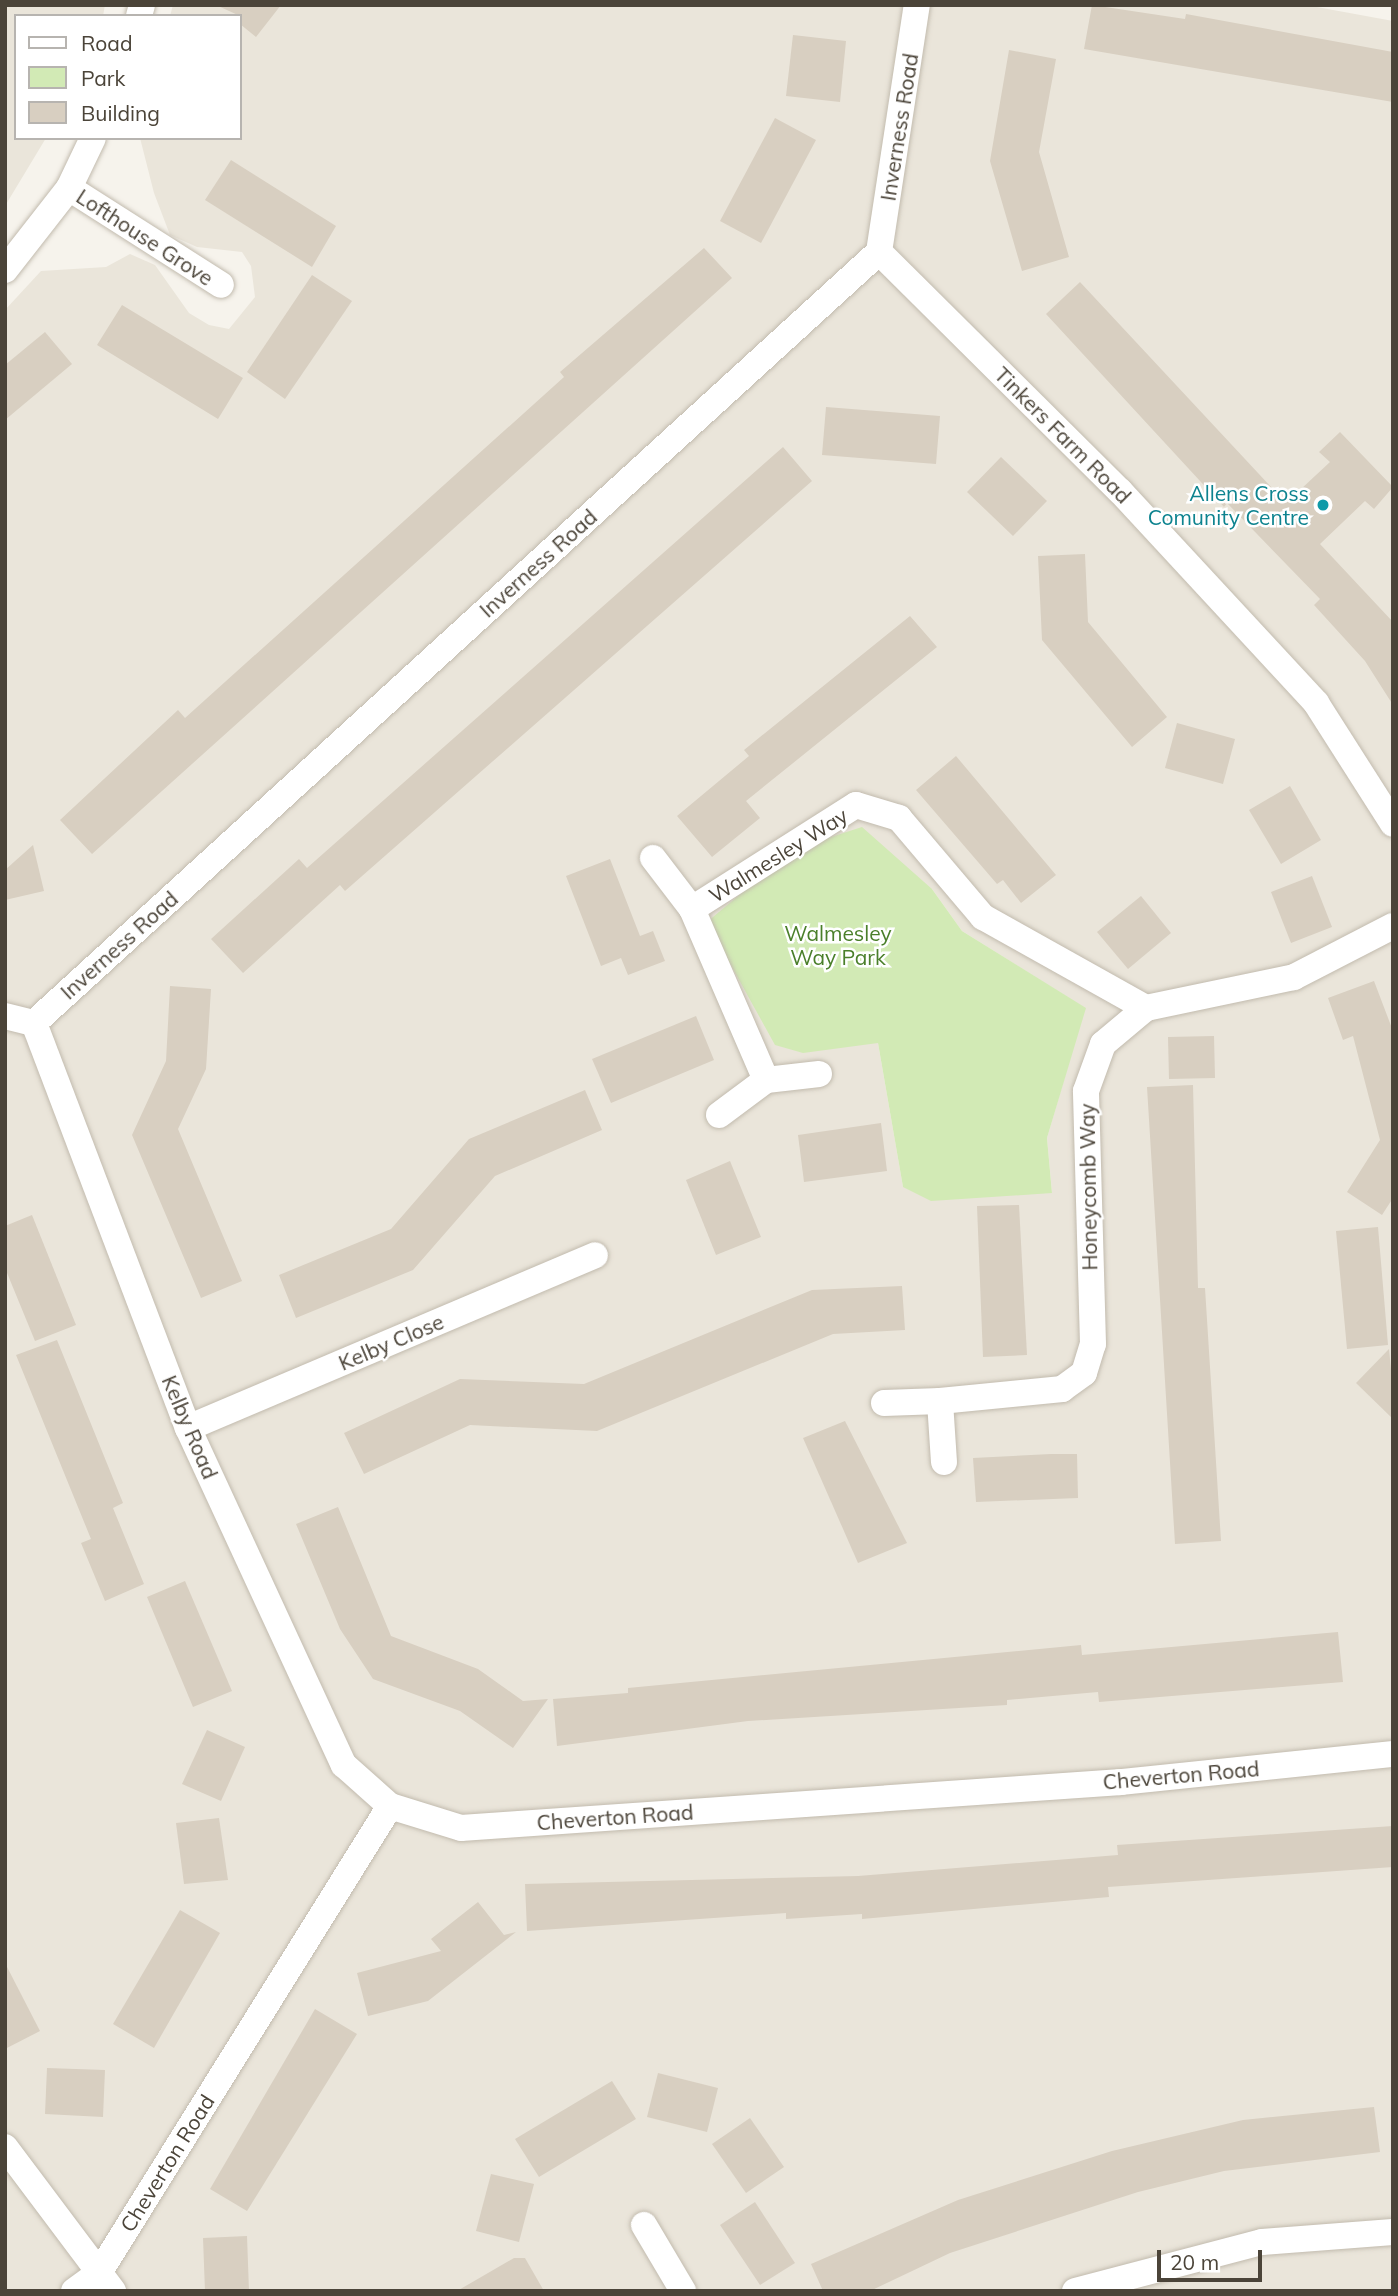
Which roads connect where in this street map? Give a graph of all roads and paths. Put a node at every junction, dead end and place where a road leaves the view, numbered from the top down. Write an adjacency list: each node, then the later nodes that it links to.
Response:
1 (917, 5): 4 (street, Inverness Road)
2 (92, 140): 3 (street)
3 (69, 188): 5 (street); 6 (street, Lofthouse Grove)
4 (878, 252): 7 (street, Tinkers Farm Road); 13 (street, Inverness Road)
5 (5, 270)
6 (220, 285)
7 (1393, 824)
8 (653, 858): 9 (street)
9 (692, 909): 11 (street, Walmesley Way); 15 (street, Walmesley Way)
10 (1393, 926): 11 (street, Honeycomb Way)
11 (1146, 1008): 18 (street, Honeycomb Way)
12 (5, 1016): 13 (street)
13 (34, 1023): 20 (street, Kelby Road)
14 (819, 1074): 15 (street)
15 (766, 1080): 16 (street)
16 (719, 1115)
17 (595, 1255): 20 (street, Kelby Close)
18 (940, 1401): 19 (street, Honeycomb Way); 21 (street)
19 (884, 1403)
20 (188, 1428): 23 (street, Kelby Road)
21 (944, 1462)
22 (1393, 1754): 23 (street, Cheverton Road)
23 (390, 1806): 27 (street, Cheverton Road)
24 (5, 2147): 27 (street)
25 (644, 2225): 29 (street)
26 (1393, 2232): 30 (street)
27 (106, 2282): 28 (street)
28 (74, 2291)
29 (683, 2291)
30 (1075, 2291)

